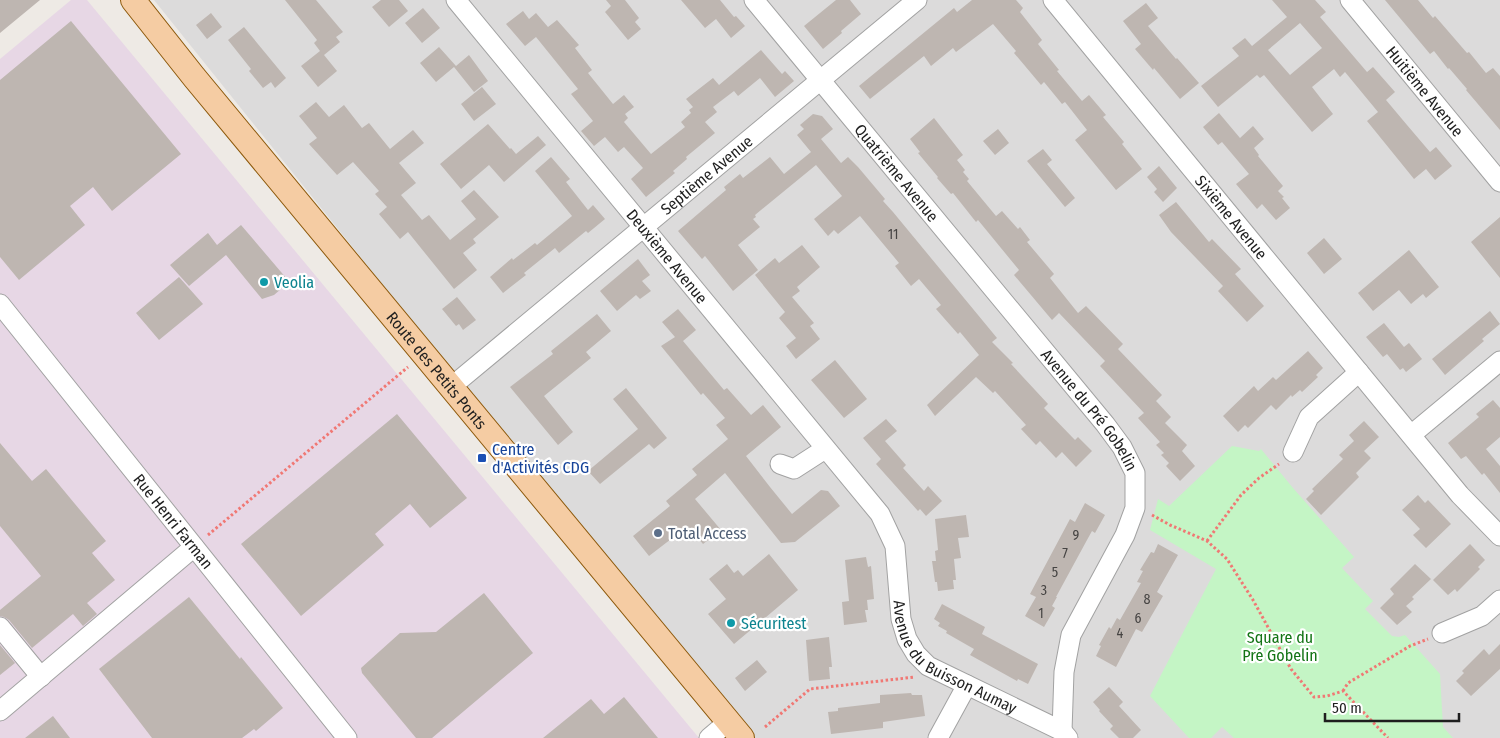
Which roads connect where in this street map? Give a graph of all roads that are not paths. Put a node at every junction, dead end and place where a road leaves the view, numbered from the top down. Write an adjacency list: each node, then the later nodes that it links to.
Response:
1 (133, 0): 14 (main road, Route des Petits Ponts)
2 (456, 0): 9 (street, Deuxième Avenue)
3 (754, 0): 7 (street, Quatrième Avenue)
4 (917, 0): 7 (street, Septième Avenue)
5 (1053, 0): 13 (street, Sixième Avenue)
6 (1350, 0): 8 (street, Huitième Avenue)
7 (820, 80): 9 (street, Septième Avenue); 11 (street, Quatrième Avenue)
8 (1500, 182)
9 (642, 228): 14 (street, Septième Avenue); 16 (street, Deuxième Avenue)
10 (0, 304): 21 (street, Rue Henri Farman)
11 (1039, 344): 29 (street, Avenue du Pré Gobelin)
12 (1500, 361): 15 (street)
13 (1359, 372): 15 (street, Sixième Avenue); 17 (street)
14 (451, 387): 28 (main road, Route des Petits Ponts)
15 (1411, 435): 20 (street, Sixième Avenue)
16 (825, 448): 18 (street); 19 (street, Deuxième Avenue)
17 (1293, 452)
18 (780, 464)
19 (880, 514): 26 (street, Avenue du Buisson Aumay)
20 (1500, 536)
21 (194, 547): 25 (street); 30 (street, Rue Henri Farman)
22 (1500, 600): 24 (street)
23 (0, 627): 25 (street)
24 (1442, 634)
25 (40, 677): 27 (street)
26 (967, 685): 29 (street, Avenue du Buisson Aumay); 32 (street)
27 (0, 711)
28 (735, 730): 31 (street)
29 (1065, 735)
30 (347, 738)
31 (709, 738)
32 (938, 738)

